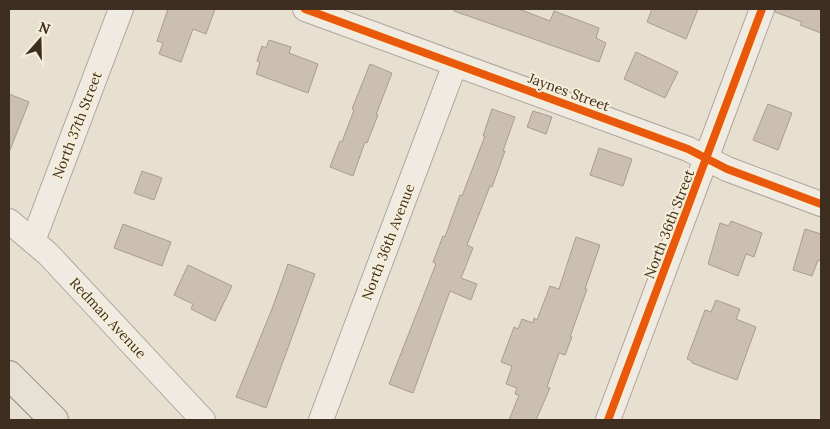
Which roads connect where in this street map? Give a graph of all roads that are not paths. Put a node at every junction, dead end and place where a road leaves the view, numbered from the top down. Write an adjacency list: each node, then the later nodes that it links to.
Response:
1 (121, 9): 8 (street, North 37th Street)
2 (305, 9): 4 (street, Jaynes Street)
3 (762, 9): 5 (street, North 36th Street)
4 (455, 64): 5 (street, Jaynes Street); 12 (street, North 36th Avenue)
5 (707, 159): 6 (street, Jaynes Street); 13 (street, North 36th Street)
6 (821, 204)
7 (9, 221): 8 (street, Redman Avenue)
8 (34, 241): 11 (street, Redman Avenue)
9 (9, 375): 10 (main road)
10 (54, 420)
11 (203, 420)
12 (320, 420)
13 (608, 420)

